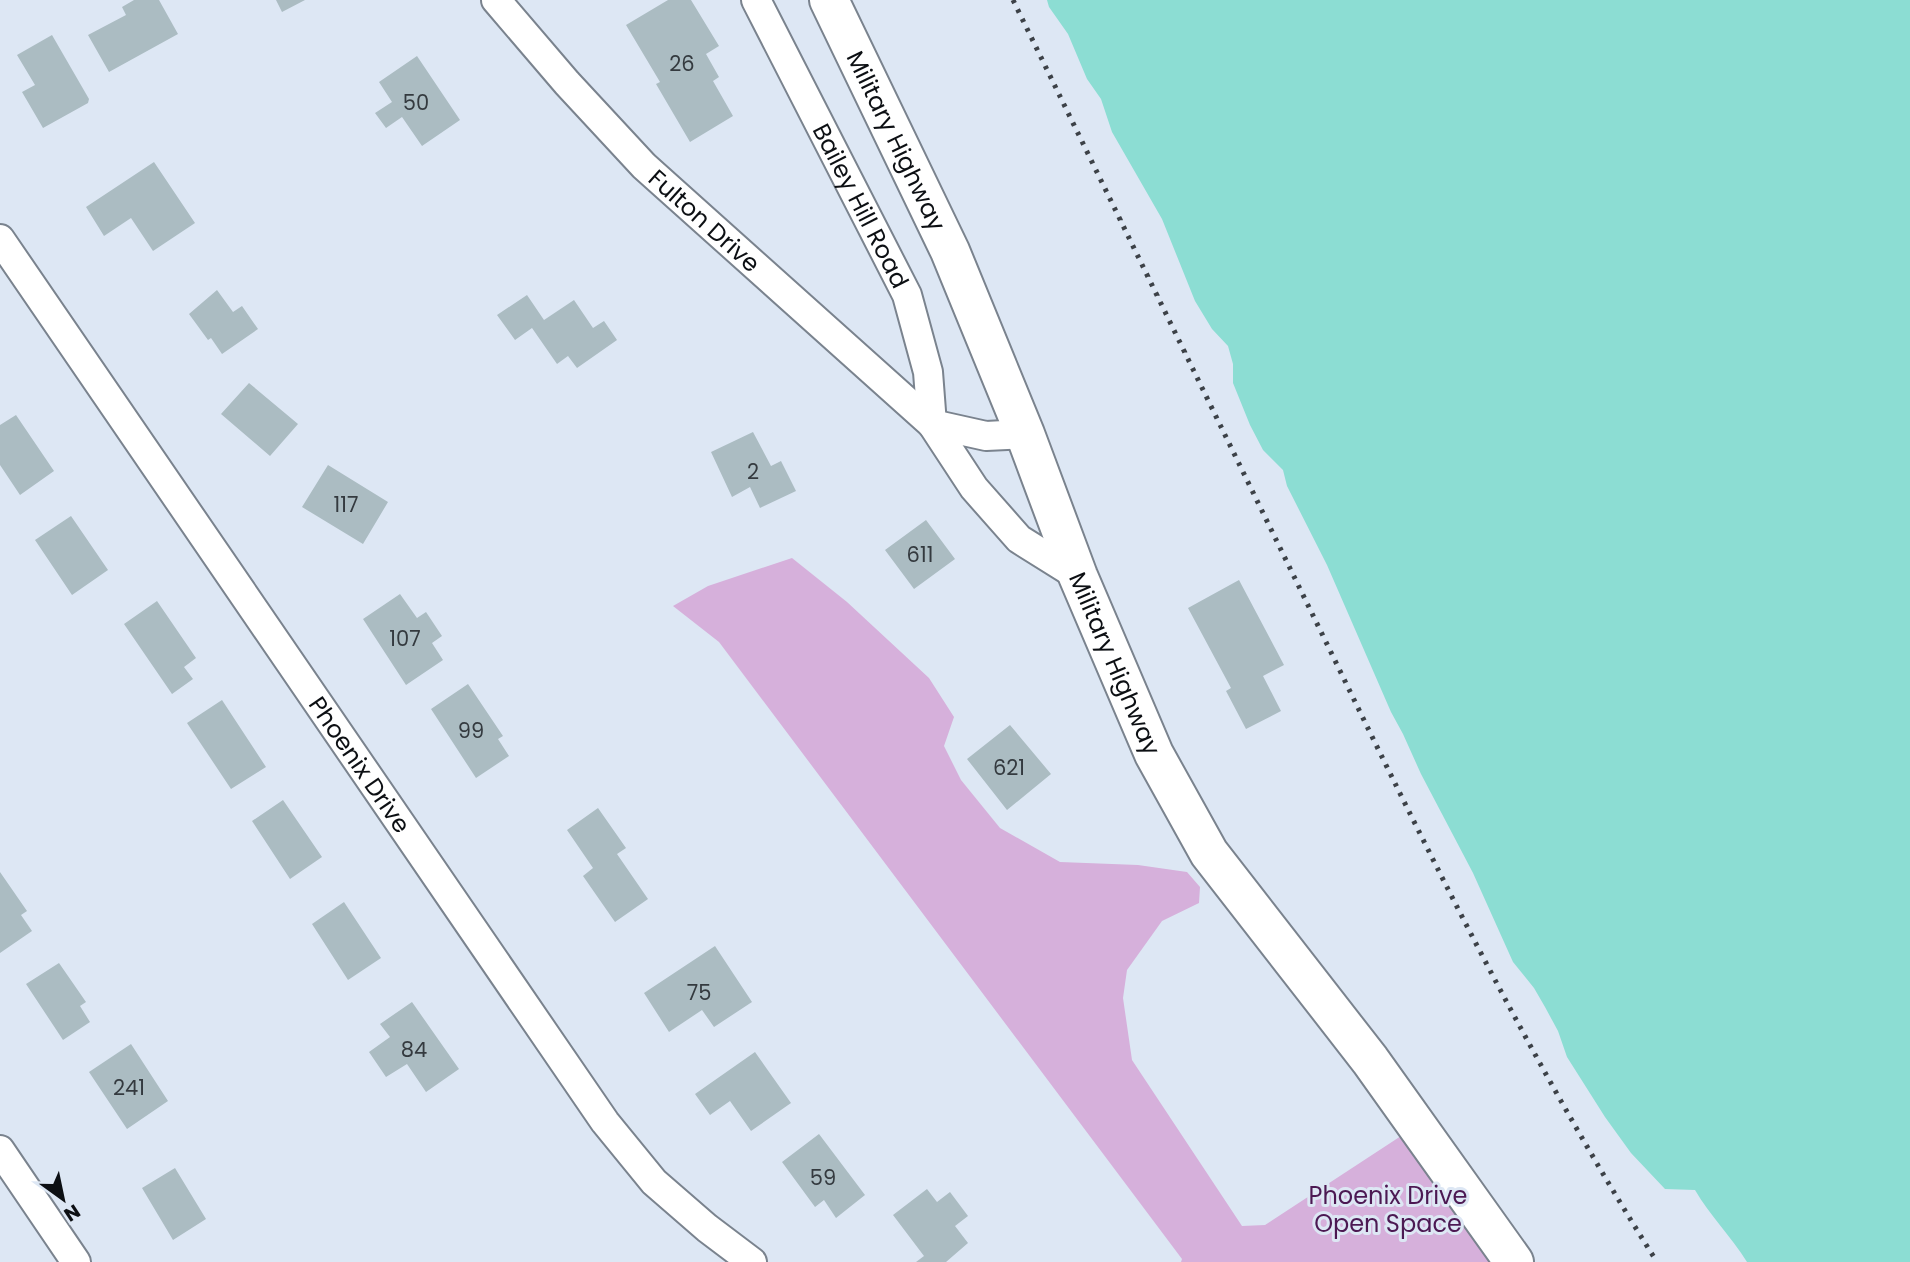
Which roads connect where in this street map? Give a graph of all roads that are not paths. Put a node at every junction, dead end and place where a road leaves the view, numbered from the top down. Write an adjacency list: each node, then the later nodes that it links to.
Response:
1 (496, 0): 5 (street, Fulton Drive)
2 (756, 0): 5 (street, Bailey Hill Road)
3 (829, 0): 6 (street, Military Highway)
4 (0, 239): 10 (street, Phoenix Drive)
5 (932, 424): 6 (street, Fulton Drive); 7 (street, Fulton Drive)
6 (1025, 434): 7 (street, Military Highway)
7 (1078, 576): 11 (street, Military Highway)
8 (0, 1150): 9 (street)
9 (76, 1262)
10 (752, 1262)
11 (1514, 1262)

